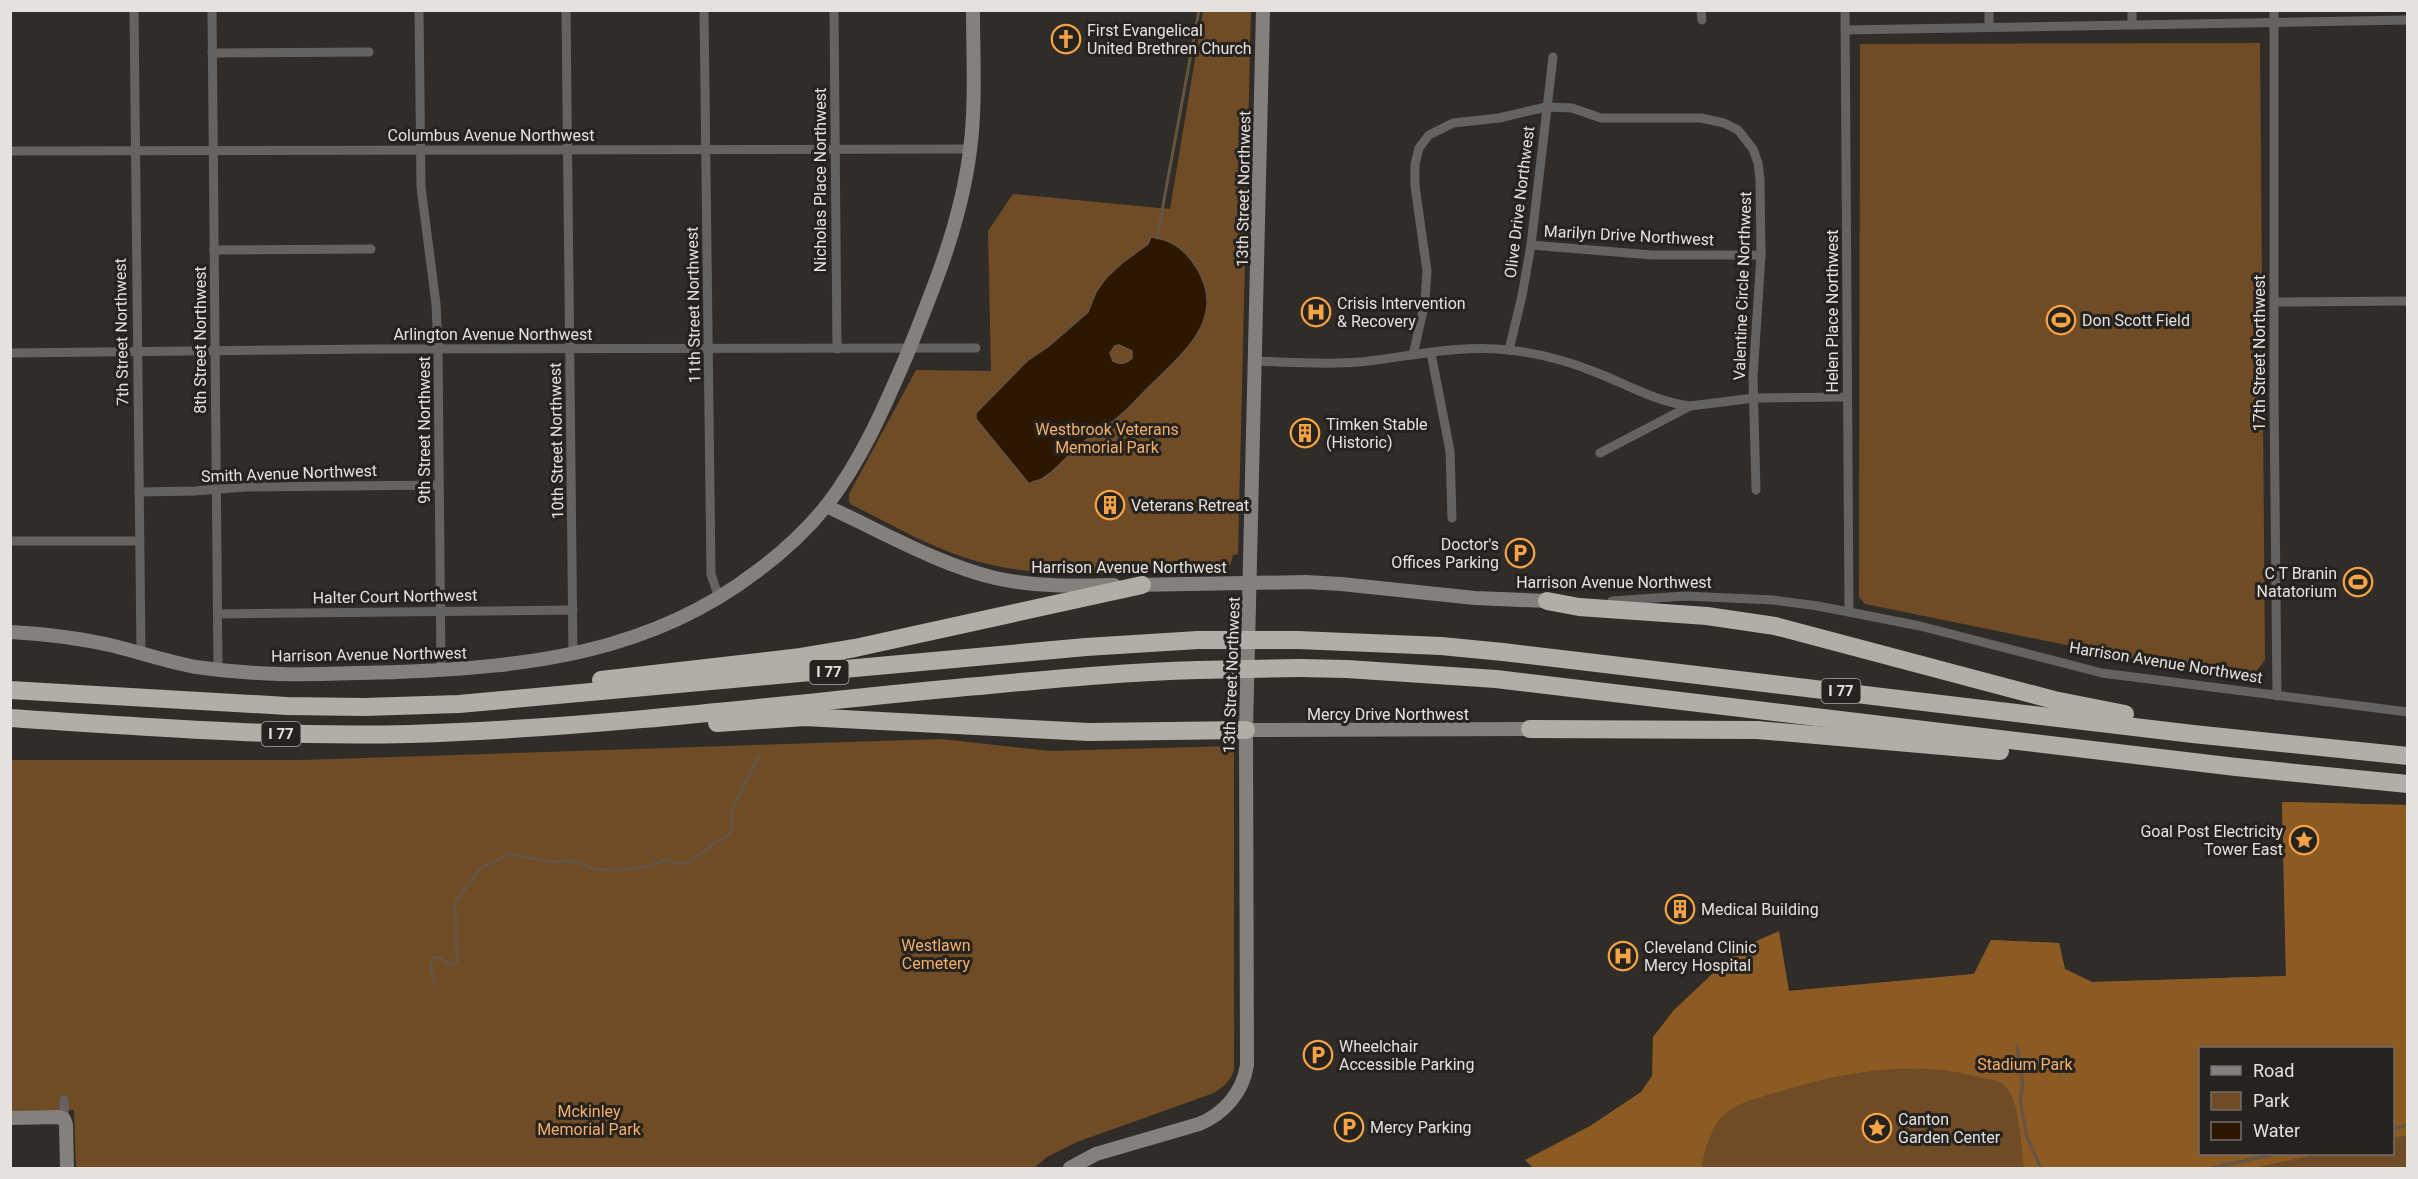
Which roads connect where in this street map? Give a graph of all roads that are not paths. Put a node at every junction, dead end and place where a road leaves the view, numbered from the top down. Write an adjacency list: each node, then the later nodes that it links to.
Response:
1 (134, 10): 24 (street, 7th Street Northwest)
2 (212, 10): 19 (street, 8th Street Northwest)
3 (419, 10): 26 (street, 9th Street Northwest)
4 (566, 10): 27 (street, 10th Street Northwest)
5 (705, 10): 28 (street, 11th Street Northwest)
6 (834, 10): 23 (street, Nicholas Place Northwest)
7 (973, 10): 22 (main road, Harrison Avenue Northwest)
8 (1263, 10): 48 (main road, 13th Street Northwest)
9 (1845, 10): 17 (street, Helen Place Northwest)
10 (1989, 10): 16 (street)
11 (2132, 10): 15 (street)
12 (2274, 10): 14 (street, 17th Street Northwest)
13 (2408, 20): 14 (street)
14 (2274, 22): 15 (street); 34 (street, 17th Street Northwest)
15 (2132, 25): 16 (street)
16 (1989, 27): 17 (street)
17 (1845, 30): 49 (street, Helen Place Northwest)
18 (369, 52): 19 (street)
19 (212, 53): 25 (street, 8th Street Northwest)
20 (1553, 57): 21 (street, Olive Drive Northwest)
21 (1546, 107): 30 (street, Olive Drive Northwest); 33 (street, Valentine Circle Northwest); 47 (street, Valentine Circle Northwest)
22 (971, 148): 23 (street, Columbus Avenue Northwest); 41 (main road, Harrison Avenue Northwest)
23 (836, 149): 28 (street, Columbus Avenue Northwest); 40 (street, Nicholas Place Northwest)
24 (136, 150): 25 (street, Columbus Avenue Northwest); 29 (street, Columbus Avenue Northwest); 44 (street, 7th Street Northwest)
25 (213, 150): 26 (street, Columbus Avenue Northwest); 32 (street, 8th Street Northwest)
26 (420, 150): 27 (street, Columbus Avenue Northwest); 38 (street, 9th Street Northwest)
27 (568, 150): 28 (street, Columbus Avenue Northwest); 39 (street, 10th Street Northwest)
28 (706, 150): 36 (street, 11th Street Northwest)
29 (10, 151)
30 (1531, 245): 33 (street, Marilyn Drive Northwest); 42 (street, Olive Drive Northwest)
31 (371, 249): 32 (street)
32 (214, 250): 43 (street, 8th Street Northwest)
33 (1761, 255): 50 (street, Valentine Circle Northwest)
34 (2274, 302): 35 (street); 75 (street, 17th Street Northwest)
35 (2408, 302)
36 (708, 348): 39 (street, Arlington Avenue Northwest); 40 (street, Arlington Avenue Northwest); 63 (street, 11th Street Northwest)
37 (976, 348): 41 (street, Arlington Avenue Northwest)
38 (438, 349): 39 (street, Arlington Avenue Northwest); 43 (street, Arlington Avenue Northwest); 53 (street, 9th Street Northwest)
39 (570, 349): 65 (street, 10th Street Northwest)
40 (837, 349): 41 (street, Arlington Avenue Northwest)
41 (909, 349): 57 (main road, Harrison Avenue Northwest)
42 (1509, 350): 46 (street); 51 (street)
43 (215, 351): 44 (street, Arlington Avenue Northwest); 54 (street, 8th Street Northwest)
44 (138, 352): 45 (street, Arlington Avenue Northwest); 56 (street, 7th Street Northwest)
45 (10, 353)
46 (1431, 353): 47 (street); 58 (street)
47 (1413, 355): 48 (street)
48 (1255, 361): 61 (main road, 13th Street Northwest)
49 (1847, 397): 50 (street); 67 (street, Helen Place Northwest)
50 (1754, 399): 51 (street); 55 (street, Valentine Circle Northwest)
51 (1690, 406): 52 (street)
52 (1600, 453)
53 (439, 484): 54 (street, Smith Avenue Northwest); 66 (street, 9th Street Northwest)
54 (216, 489): 56 (street, Smith Avenue Northwest); 68 (street, 8th Street Northwest)
55 (1756, 490)
56 (140, 492): 60 (street, 7th Street Northwest)
57 (826, 506): 62 (main road, Harrison Avenue Northwest); 63 (main road, Harrison Avenue Northwest)
58 (1452, 518)
59 (10, 541): 60 (street)
60 (140, 541): 70 (street, 7th Street Northwest)
61 (1251, 583): 62 (main road, Harrison Avenue Northwest); 64 (main road, Harrison Avenue Northwest); 81 (main road, 13th Street Northwest)
62 (1142, 585): 76 (highway)
63 (719, 598): 71 (main road, Harrison Avenue Northwest)
64 (1547, 601): 67 (street, Harrison Avenue Northwest); 83 (highway)
65 (573, 610): 66 (street, Halter Court Northwest); 71 (street, 10th Street Northwest)
66 (440, 611): 68 (street, Halter Court Northwest); 73 (street, 9th Street Northwest)
67 (1849, 611): 75 (street, Harrison Avenue Northwest)
68 (218, 614): 72 (street, 8th Street Northwest)
69 (10, 632): 70 (main road, Harrison Avenue Northwest)
70 (141, 653): 72 (main road, Harrison Avenue Northwest)
71 (573, 655): 73 (main road, Harrison Avenue Northwest)
72 (218, 670): 73 (main road, Harrison Avenue Northwest)
73 (441, 670)
74 (10, 690): 76 (highway, I 77)
75 (2277, 696): 77 (street, Harrison Avenue Northwest)
76 (459, 704): 83 (highway, I 77, bridge)
77 (2408, 712)
78 (10, 718): 79 (highway, I 77)
79 (551, 726): 81 (highway); 82 (highway, I 77, bridge)
80 (1530, 729): 81 (main road, Mercy Drive Northwest); 82 (highway)
81 (1246, 730): 90 (main road, 13th Street Northwest)
82 (2125, 754): 85 (highway, I 77)
83 (2384, 754): 84 (highway, I 77)
84 (2408, 756)
85 (2408, 784)
86 (64, 1100): 88 (street)
87 (10, 1118): 88 (main road)
88 (64, 1119): 89 (main road)
89 (67, 1168)
90 (1070, 1168)

